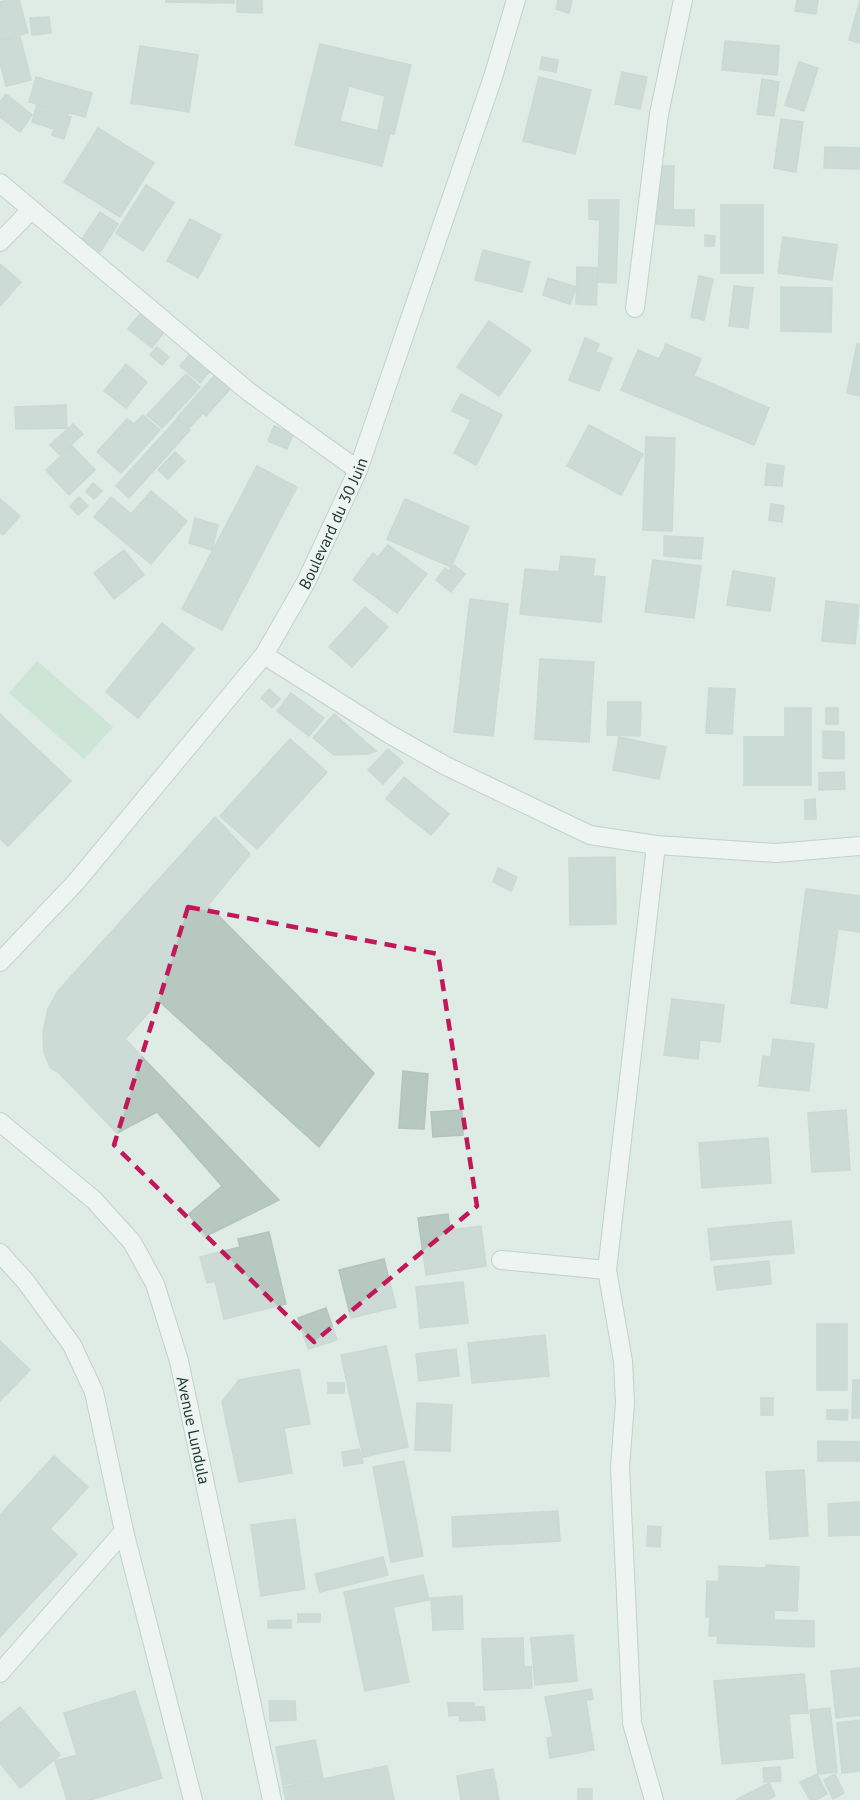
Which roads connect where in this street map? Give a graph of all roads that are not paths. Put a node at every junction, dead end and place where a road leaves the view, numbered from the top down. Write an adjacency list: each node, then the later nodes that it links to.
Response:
1 (516, 0): 7 (street, Boulevard du 30 Juin)
2 (683, 0): 6 (street)
3 (0, 183): 4 (street)
4 (31, 210): 5 (street); 7 (street)
5 (0, 242)
6 (635, 308)
7 (358, 470): 8 (street, Boulevard du 30 Juin)
8 (264, 655): 9 (street); 11 (street, Boulevard du 30 Juin)
9 (656, 844): 10 (street); 15 (street)
10 (860, 846)
11 (0, 963)
12 (0, 1122): 19 (street, Avenue Lundula)
13 (0, 1253): 16 (street)
14 (501, 1260): 15 (street)
15 (607, 1269): 20 (street)
16 (124, 1531): 17 (street); 18 (street)
17 (0, 1673)
18 (193, 1800)
19 (272, 1800)
20 (654, 1800)

